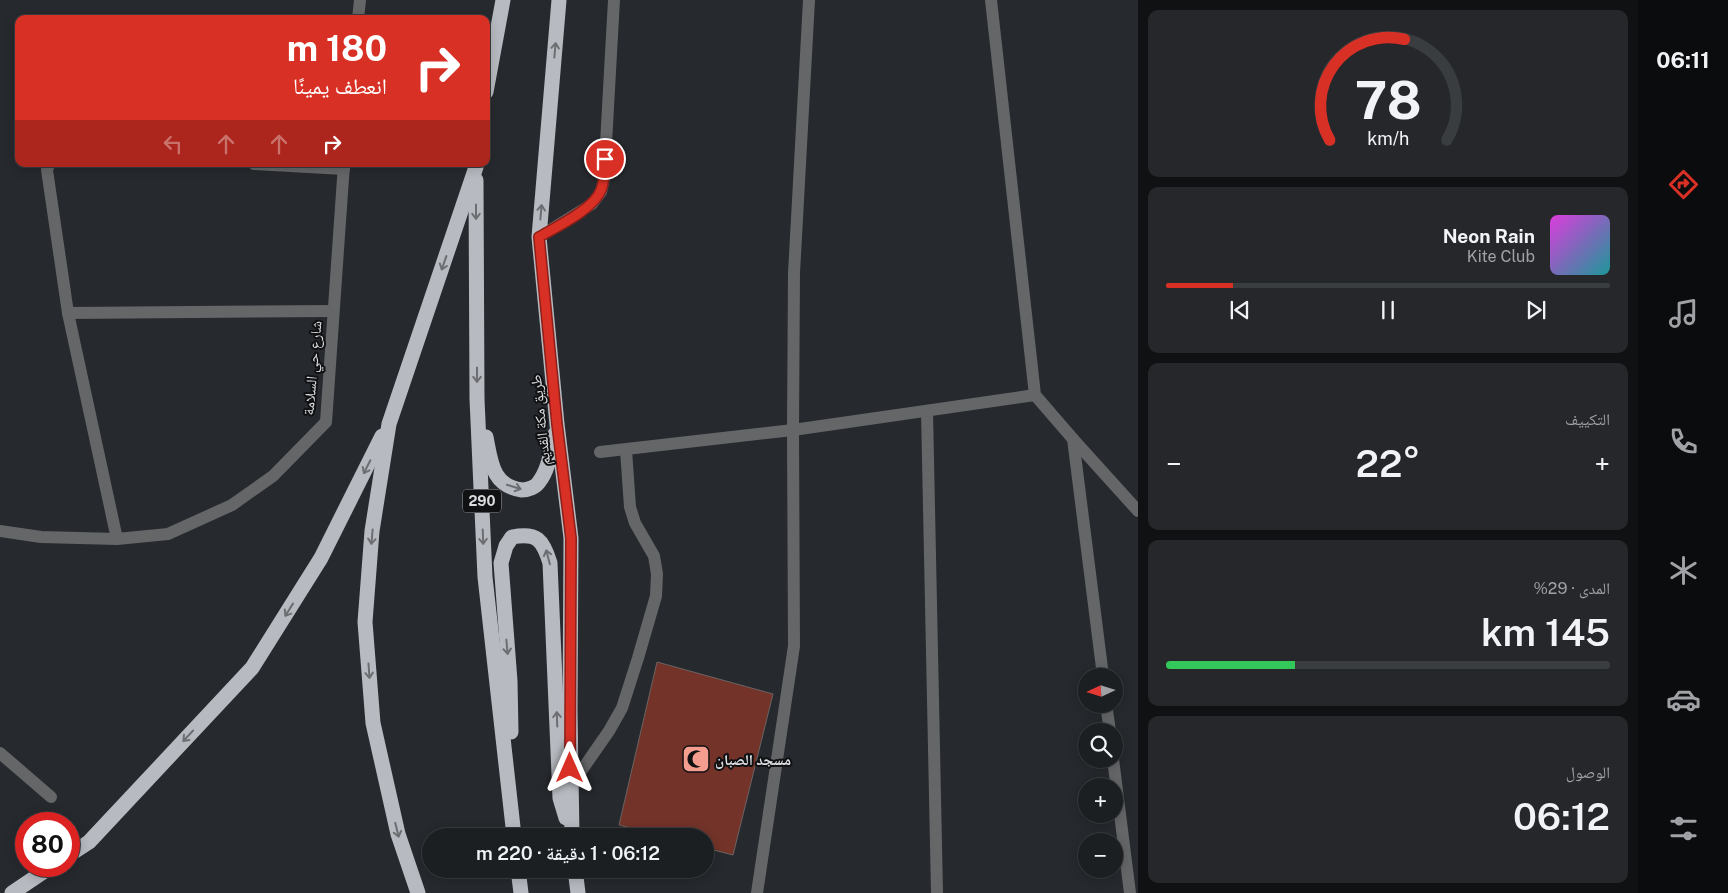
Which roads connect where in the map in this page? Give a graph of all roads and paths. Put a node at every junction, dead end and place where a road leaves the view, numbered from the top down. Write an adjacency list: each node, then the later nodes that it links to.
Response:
1 (360, 0): 7 (street)
2 (503, 0): 8 (highway)
3 (559, 0): 13 (highway, طريق مكة القديم, one-way to 3)
4 (614, 0): 13 (street)
5 (808, 0): 21 (street)
6 (991, 0): 16 (street)
7 (358, 15)
8 (490, 70)
9 (48, 167): 15 (street)
10 (344, 167): 14 (street, شارع حي السلامة)
11 (475, 167): 19 (highway, one-way to 19)
12 (476, 167): 17 (highway, 290, one-way to 17)
13 (539, 237): 20 (highway, طريق مكة القديم)
14 (333, 311): 15 (street); 27 (street, شارع حي السلامة)
15 (68, 314): 27 (street)
16 (1035, 395): 18 (street); 22 (street)
17 (477, 399): 20 (highway, one-way to 20); 33 (highway, 290, one-way to 33)
18 (927, 411): 21 (street); 46 (street)
19 (389, 424): 37 (highway, one-way to 37); 42 (highway, one-way to 42)
20 (557, 424): 31 (highway, طريق مكة القديم)
21 (793, 430): 23 (street); 45 (street)
22 (1073, 439): 25 (street); 28 (street)
23 (626, 450): 24 (street); 31 (street)
24 (600, 452)
25 (1138, 511)
26 (0, 531): 27 (street, شارع حي السلامة)
27 (117, 539)
28 (1102, 668)
29 (0, 753): 32 (street)
30 (1114, 768): 47 (street)
31 (570, 787): 36 (highway, طريق مكة القديم)
32 (51, 797)
33 (511, 813): 34 (highway, 290); 35 (highway, one-way to 33)
34 (513, 828)
35 (569, 828)
36 (572, 828)
37 (80, 848)
38 (36, 877): 41 (highway)
39 (519, 878): 43 (highway)
40 (576, 878): 44 (highway)
41 (12, 893)
42 (418, 893)
43 (521, 893)
44 (578, 893)
45 (757, 893)
46 (937, 893)
47 (1130, 893)

